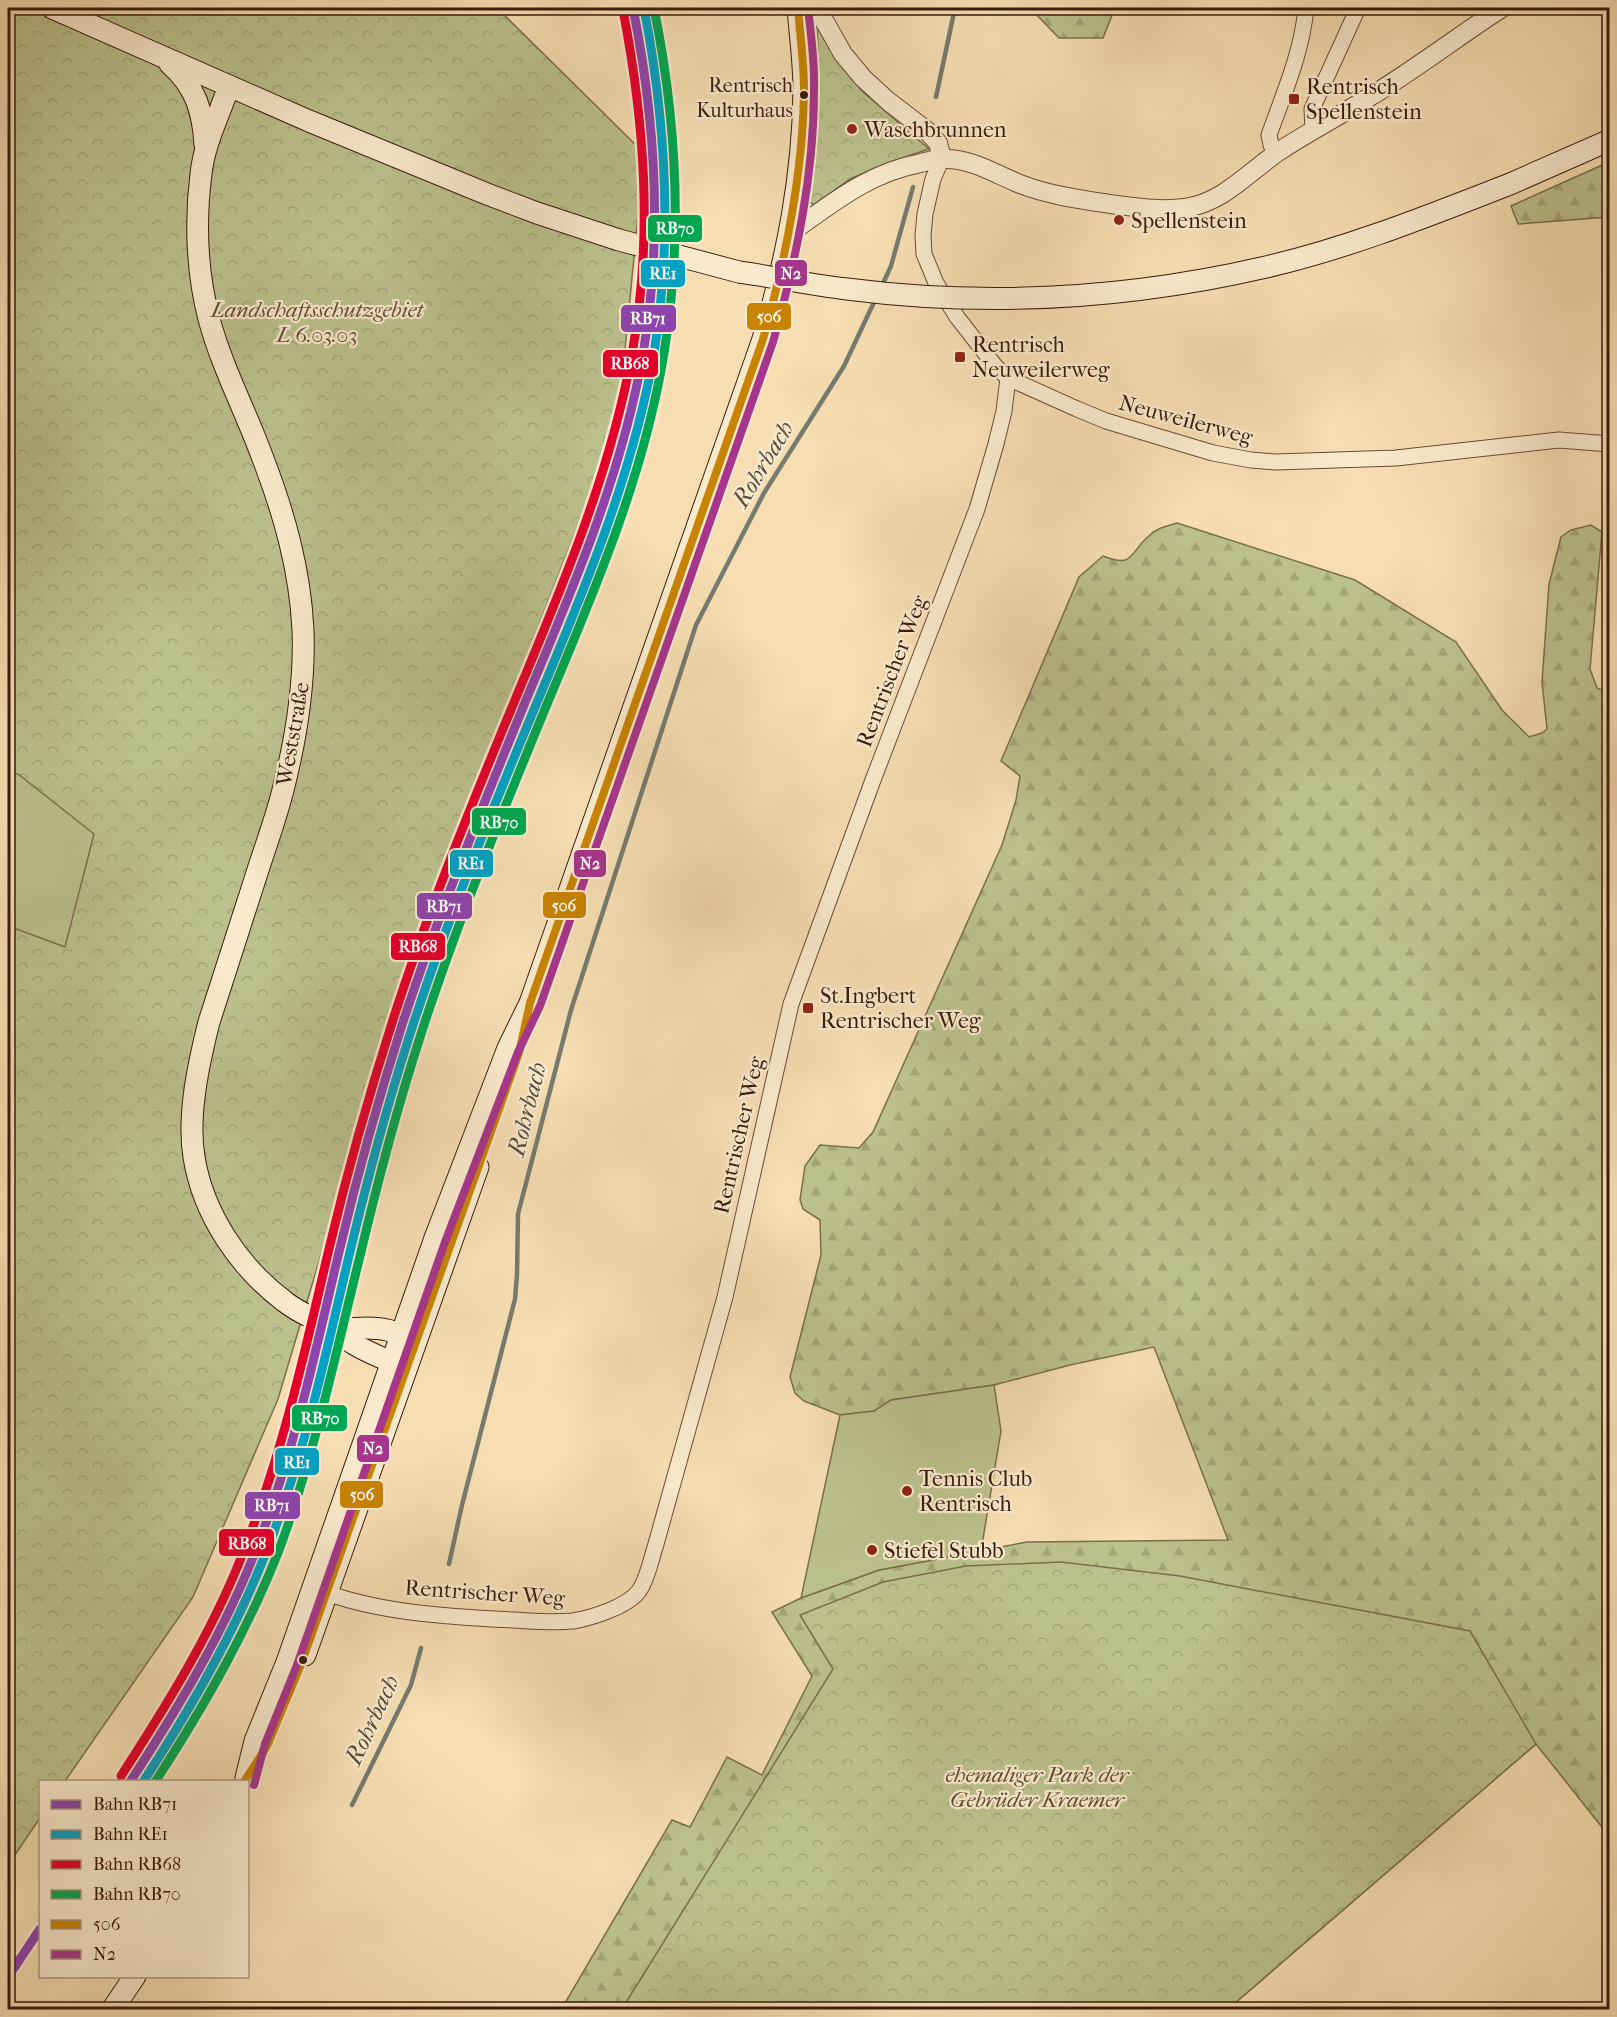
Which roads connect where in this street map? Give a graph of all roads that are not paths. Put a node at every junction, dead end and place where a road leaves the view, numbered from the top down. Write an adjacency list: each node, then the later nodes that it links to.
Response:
1 (52, 8): 7 (main road)
2 (798, 8): 14 (main road)
3 (812, 8): 13 (street)
4 (1306, 8): 12 (street)
5 (1358, 8): 9 (street)
6 (1502, 8): 9 (street)
7 (160, 56): 8 (main road); 11 (main road)
8 (229, 86): 10 (main road, bridge); 11 (main road, Weststraße)
9 (1313, 130): 12 (street)
10 (1610, 140)
11 (206, 149): 17 (main road, Weststraße)
12 (1277, 153): 13 (street)
13 (942, 158): 14 (street); 15 (street, Neuweilerweg)
14 (790, 232): 18 (main road)
15 (1008, 378): 16 (street, Neuweilerweg); 20 (street, Rentrischer Weg)
16 (1610, 444)
17 (336, 1330): 18 (main road, Weststraße); 19 (main road, Weststraße)
18 (406, 1342): 19 (main road); 20 (main road)
19 (391, 1362): 20 (main road)
20 (321, 1591): 21 (main road)
21 (245, 1780)
22 (134, 1978): 23 (main road)
23 (112, 2010)

